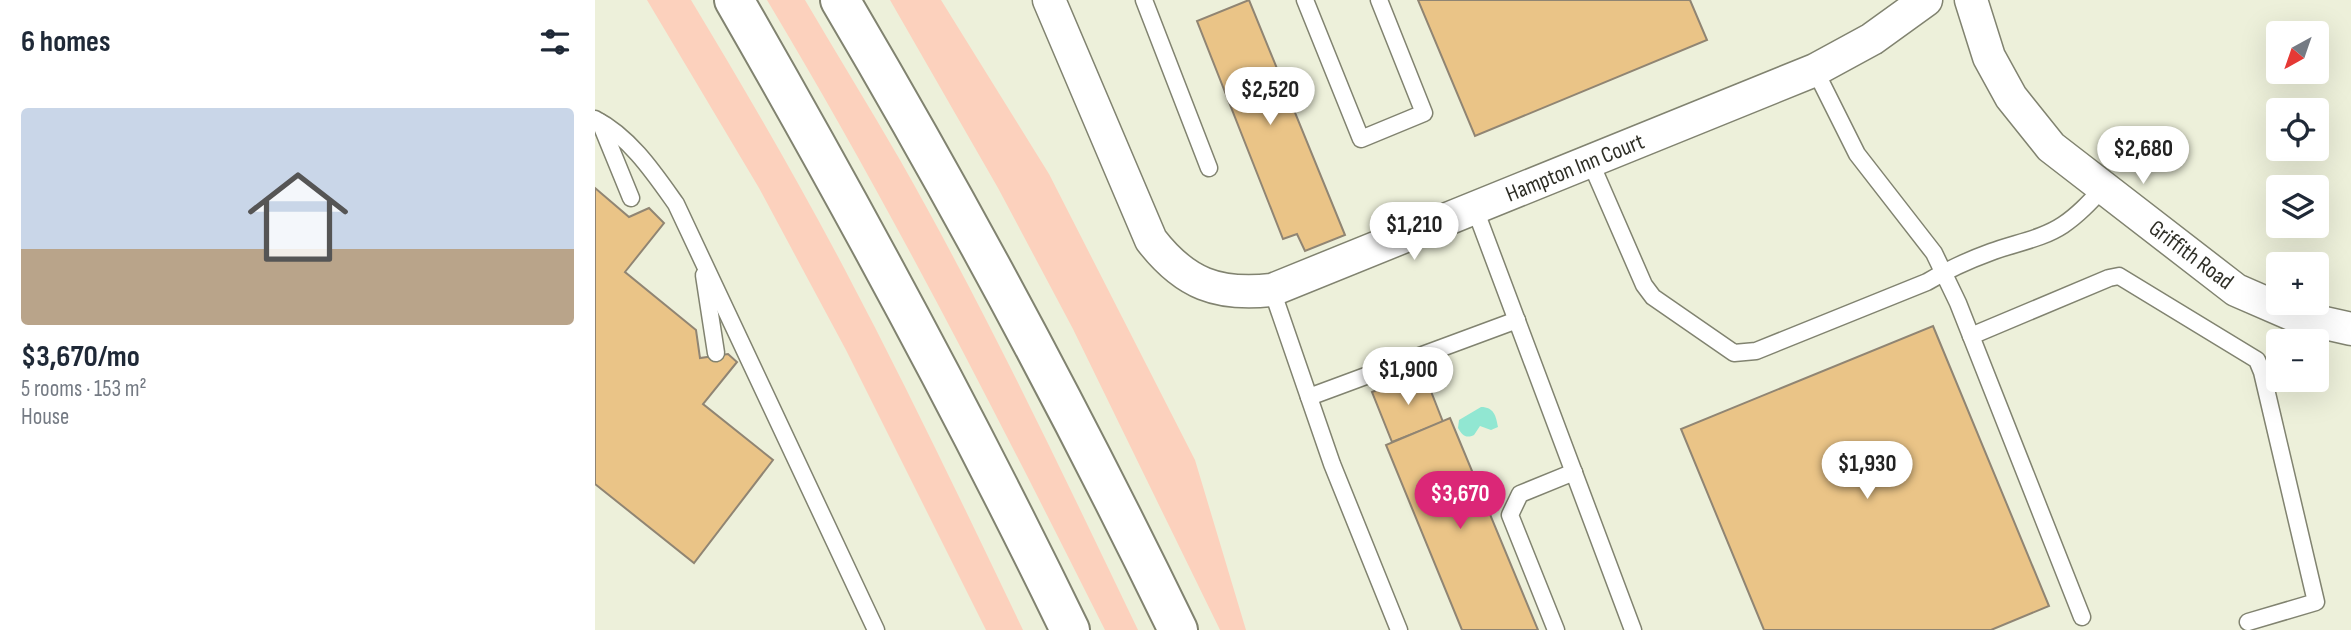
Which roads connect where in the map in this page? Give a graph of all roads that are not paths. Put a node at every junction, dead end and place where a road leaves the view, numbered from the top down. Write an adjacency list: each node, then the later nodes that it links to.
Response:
1 (734, 0): 28 (highway)
2 (840, 0): 29 (highway)
3 (1049, 0): 18 (street, Hampton Inn Court)
4 (1145, 0): 12 (lane)
5 (1305, 0): 6 (lane)
6 (1379, 0)
7 (1926, 0): 9 (street, Hampton Inn Court)
8 (1971, 0): 13 (street, Griffith Road)
9 (1815, 71): 11 (street, Hampton Inn Court); 17 (lane)
10 (597, 120): 14 (lane); 16 (lane)
11 (1590, 162): 15 (street, Hampton Inn Court); 17 (lane)
12 (1209, 168)
13 (2103, 188): 17 (lane); 20 (street, Griffith Road)
14 (631, 198)
15 (1475, 209): 18 (street, Hampton Inn Court); 19 (lane)
16 (701, 255): 22 (lane); 27 (lane)
17 (1943, 272): 21 (lane)
18 (1272, 290): 23 (lane)
19 (1517, 320): 23 (lane); 24 (lane)
20 (2351, 328)
21 (1971, 336): 25 (lane); 26 (lane)
22 (716, 353)
23 (1309, 397): 30 (lane)
24 (1574, 472): 31 (lane); 32 (lane)
25 (2081, 617)
26 (2248, 622)
27 (876, 630)
28 (1070, 630)
29 (1178, 630)
30 (1399, 630)
31 (1556, 630)
32 (1633, 630)

